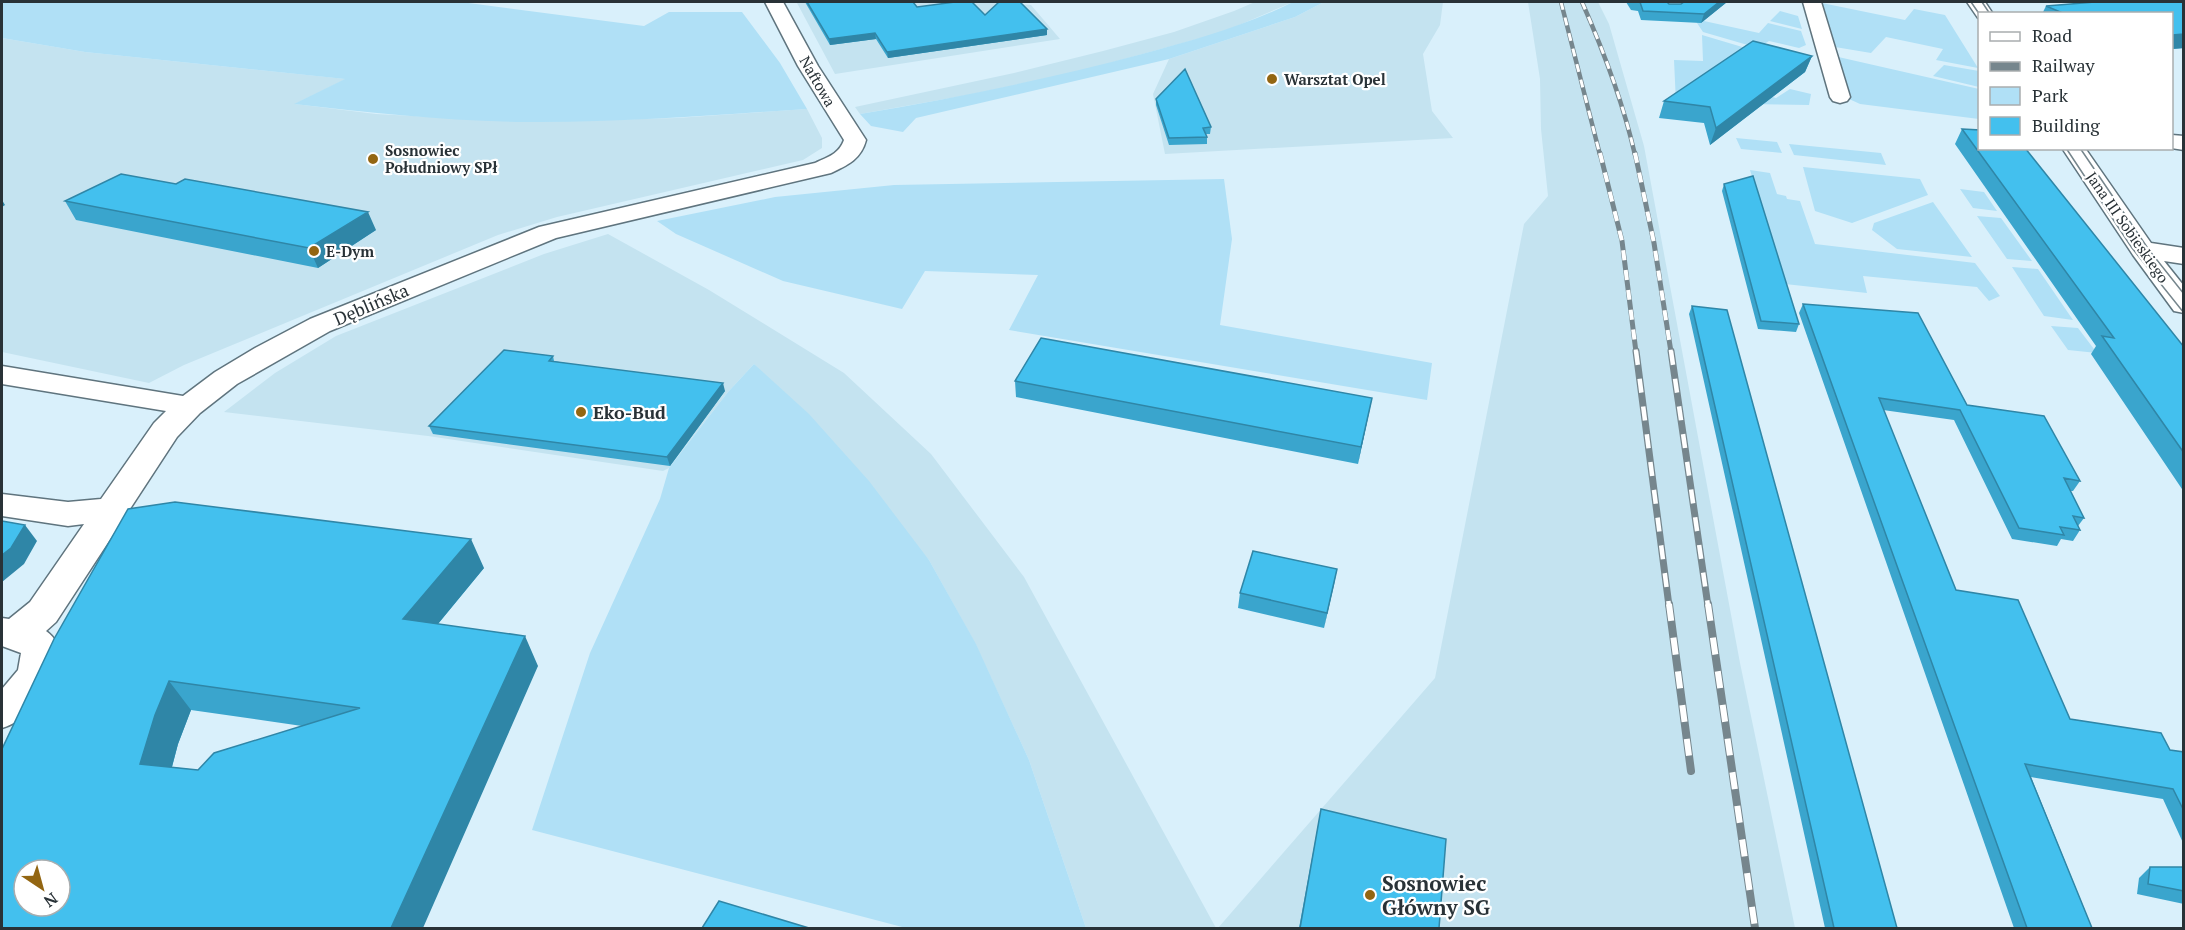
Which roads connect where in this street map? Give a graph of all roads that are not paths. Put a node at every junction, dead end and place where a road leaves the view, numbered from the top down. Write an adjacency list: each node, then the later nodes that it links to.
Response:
1 (774, 2): 5 (street, Naftowa)
2 (1812, 2): 3 (street)
3 (1840, 98)
4 (2074, 150): 6 (street, Jana III Sobieskiego)
5 (844, 158): 10 (street, Dęblińska)
6 (2142, 249): 7 (street); 8 (street, Jana III Sobieskiego)
7 (2184, 256)
8 (2184, 305)
9 (2, 375): 10 (street)
10 (189, 406): 12 (street, Dęblińska)
11 (2, 505): 12 (street)
12 (113, 509): 13 (street, Dęblińska)
13 (9, 633): 14 (street)
14 (2, 712)

